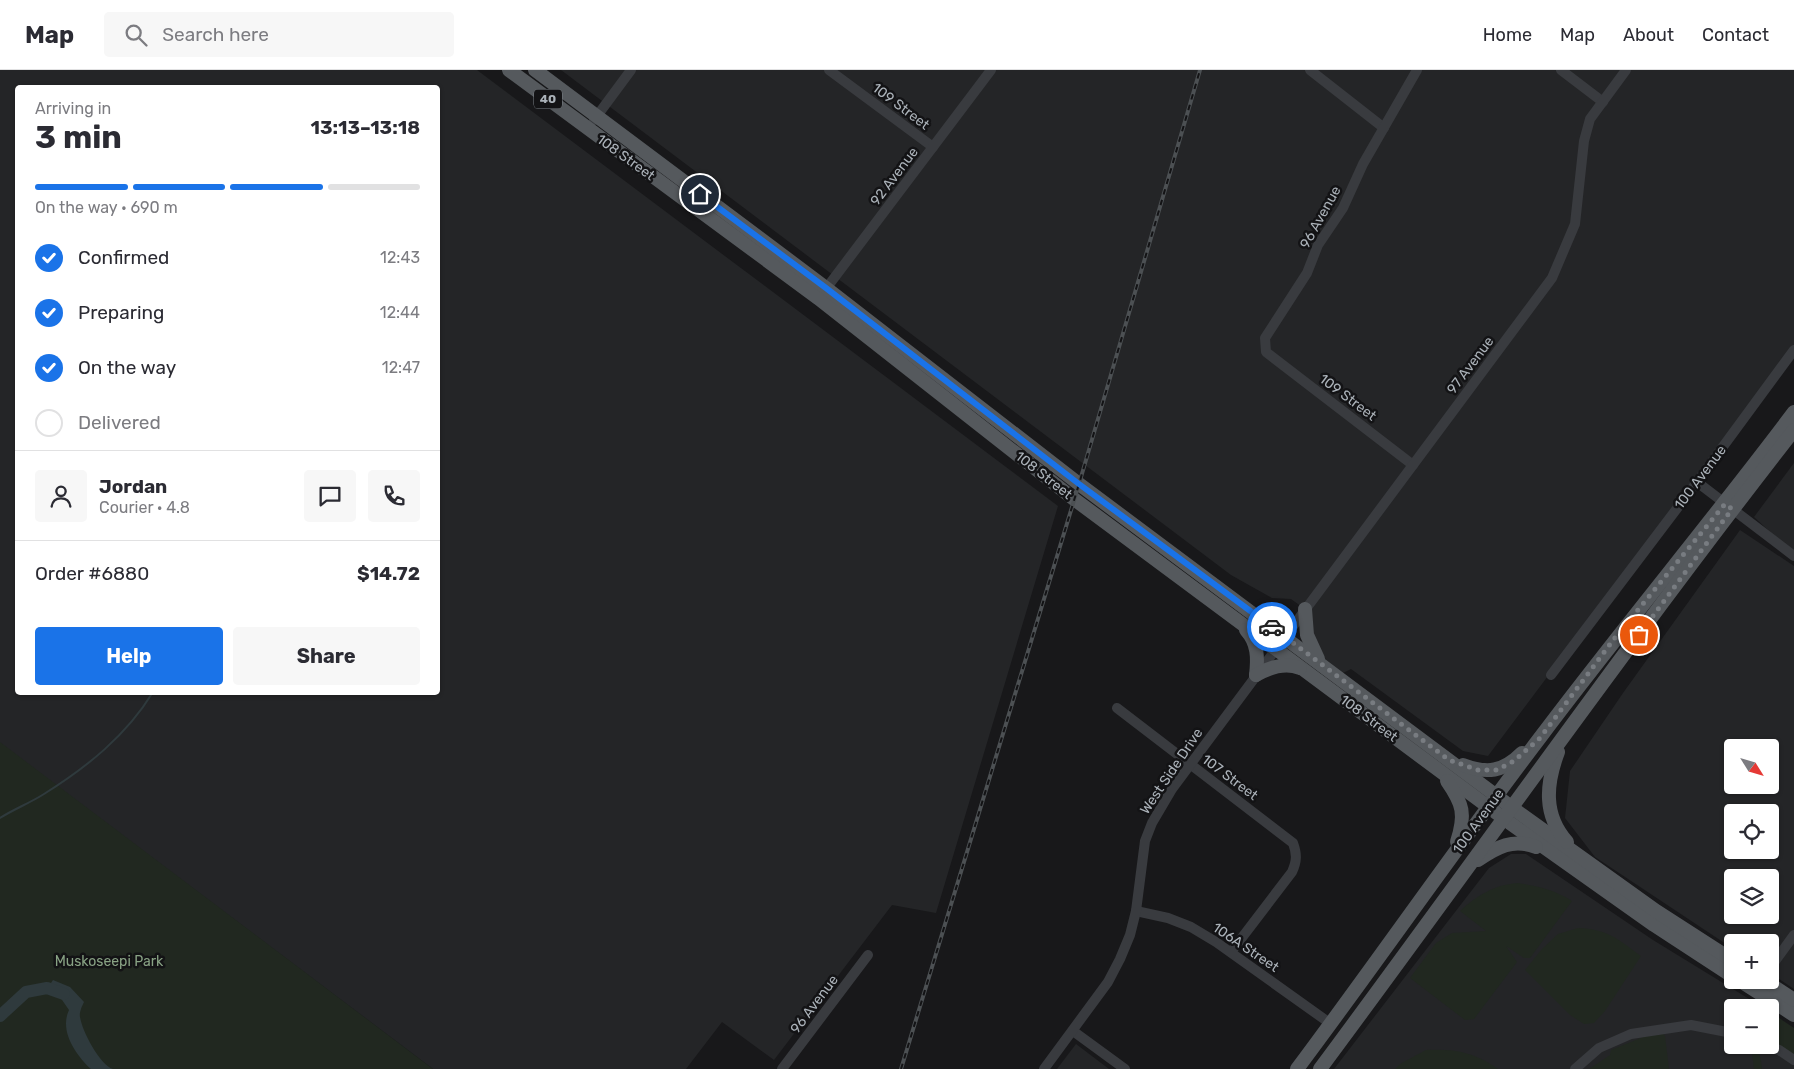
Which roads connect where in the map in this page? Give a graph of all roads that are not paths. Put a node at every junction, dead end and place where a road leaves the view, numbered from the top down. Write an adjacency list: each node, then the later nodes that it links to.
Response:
1 (509, 70): 13 (main road, 108 Street / 40)
2 (535, 70): 11 (main road, 108 Street / 40)
3 (631, 70): 11 (street)
4 (829, 70): 14 (street, 109 Street)
5 (991, 70): 14 (street, 92 Avenue)
6 (1310, 70): 12 (street)
7 (1417, 70): 12 (street, 96 Avenue)
8 (1560, 70): 10 (street)
9 (1626, 70): 10 (street, 97 Avenue)
10 (1603, 102): 20 (street, 97 Avenue)
11 (596, 116): 13 (street); 15 (main road, 108 Street / 40)
12 (1384, 128): 17 (street, 96 Avenue)
13 (587, 129): 15 (main road, 108 Street / 40)
14 (933, 147): 15 (street, 92 Avenue)
15 (822, 293): 25 (main road, 108 Street / 40); 26 (main road, 108 Street / 40)
16 (1794, 350): 21 (street, 100 Avenue)
17 (1266, 352): 20 (street, 109 Street)
18 (1794, 412): 22 (main road, 100 Avenue)
19 (1794, 430): 22 (main road, 100 Avenue)
20 (1413, 465): 24 (street, 97 Avenue)
21 (1697, 482): 22 (street); 32 (street, 100 Avenue)
22 (1729, 506): 23 (street); 27 (main road, 100 Avenue); 34 (main road, 100 Avenue)
23 (1794, 556)
24 (1305, 609): 26 (street, 97 Avenue); 29 (main road)
25 (1236, 618): 28 (main road, 108 Street / 40); 31 (main road)
26 (1285, 637): 28 (street, 97 Avenue); 29 (main road, 108 Street / 40)
27 (1614, 639): 35 (main road, 100 Avenue); 39 (main road)
28 (1276, 649): 30 (main road, 108 Street / 40); 31 (street, West Side Drive)
29 (1321, 664): 36 (main road, 108 Street / 40)
30 (1304, 669): 31 (main road); 38 (main road, 108 Street / 40)
31 (1256, 675): 37 (street, West Side Drive)
32 (1551, 675)
33 (1118, 708): 37 (street, 107 Street)
34 (1570, 727): 39 (main road, 100 Avenue); 44 (main road)
35 (1540, 738): 36 (main road); 39 (main road, 100 Avenue)
36 (1449, 760): 39 (main road, 108 Street / 40)
37 (1190, 764): 45 (street, West Side Drive); 47 (street, 107 Street)
38 (1440, 771): 40 (main road, 108 Street / 40); 42 (main road)
39 (1505, 802): 40 (main road, 100 Avenue); 40 (main road); 44 (main road, 108 Street)
40 (1495, 812): 41 (main road, 108 Street); 42 (main road, 100 Avenue); 43 (main road, 100 Avenue); 52 (main road)
41 (1548, 851): 43 (main road); 51 (main road, 108 Street)
42 (1453, 854): 57 (main road, 100 Avenue)
43 (1469, 866): 52 (main road, 100 Avenue)
44 (1595, 868): 48 (main road, 108 Street)
45 (1136, 911): 47 (street, 106A Street); 58 (street, West Side Drive)
46 (1794, 935): 50 (street)
47 (1231, 952): 57 (street, 106A Street)
48 (1724, 955)
49 (868, 956): 62 (street, 96 Avenue)
50 (1779, 956)
51 (1724, 971)
52 (1386, 980): 66 (main road, 100 Avenue)
53 (1754, 989): 56 (main road)
54 (1778, 989): 55 (main road)
55 (1794, 1000)
56 (1794, 1014)
57 (1331, 1024): 65 (main road, 100 Avenue)
58 (1073, 1031): 63 (street, West Side Drive); 64 (street)
59 (1724, 1032): 67 (street)
60 (1779, 1050): 61 (street)
61 (1794, 1060)
62 (782, 1069)
63 (1044, 1069)
64 (1125, 1069)
65 (1297, 1069)
66 (1320, 1069)
67 (1575, 1069)

